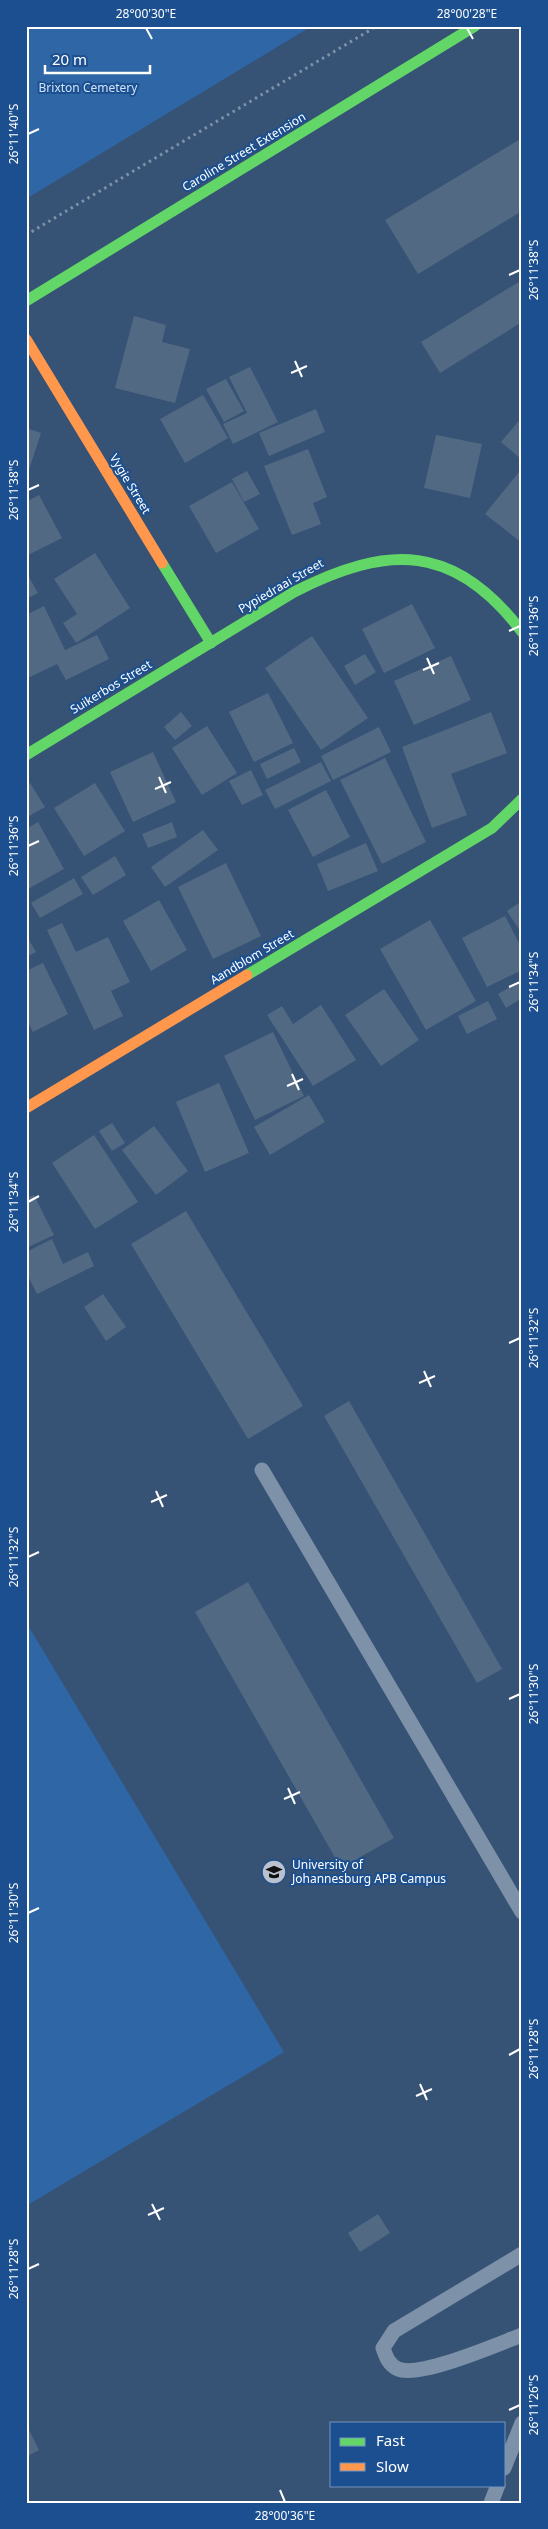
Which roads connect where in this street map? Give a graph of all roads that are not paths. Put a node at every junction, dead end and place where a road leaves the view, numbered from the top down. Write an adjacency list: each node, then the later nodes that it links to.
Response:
1 (475, 26): 2 (street, Caroline Street Extension)
2 (26, 301)
3 (26, 339): 5 (street, Vygie Street)
4 (522, 632): 5 (street, Pypiedraai Street)
5 (211, 643): 6 (street, Suikerbos Street)
6 (26, 755)
7 (522, 799): 8 (street, Aandblom Street)
8 (26, 1108)
9 (262, 1470): 10 (lane)
10 (522, 1912)
11 (522, 2254): 12 (lane)
12 (522, 2335)
13 (522, 2424): 14 (lane)
14 (506, 2463)
15 (498, 2486): 16 (lane)
16 (491, 2503)

